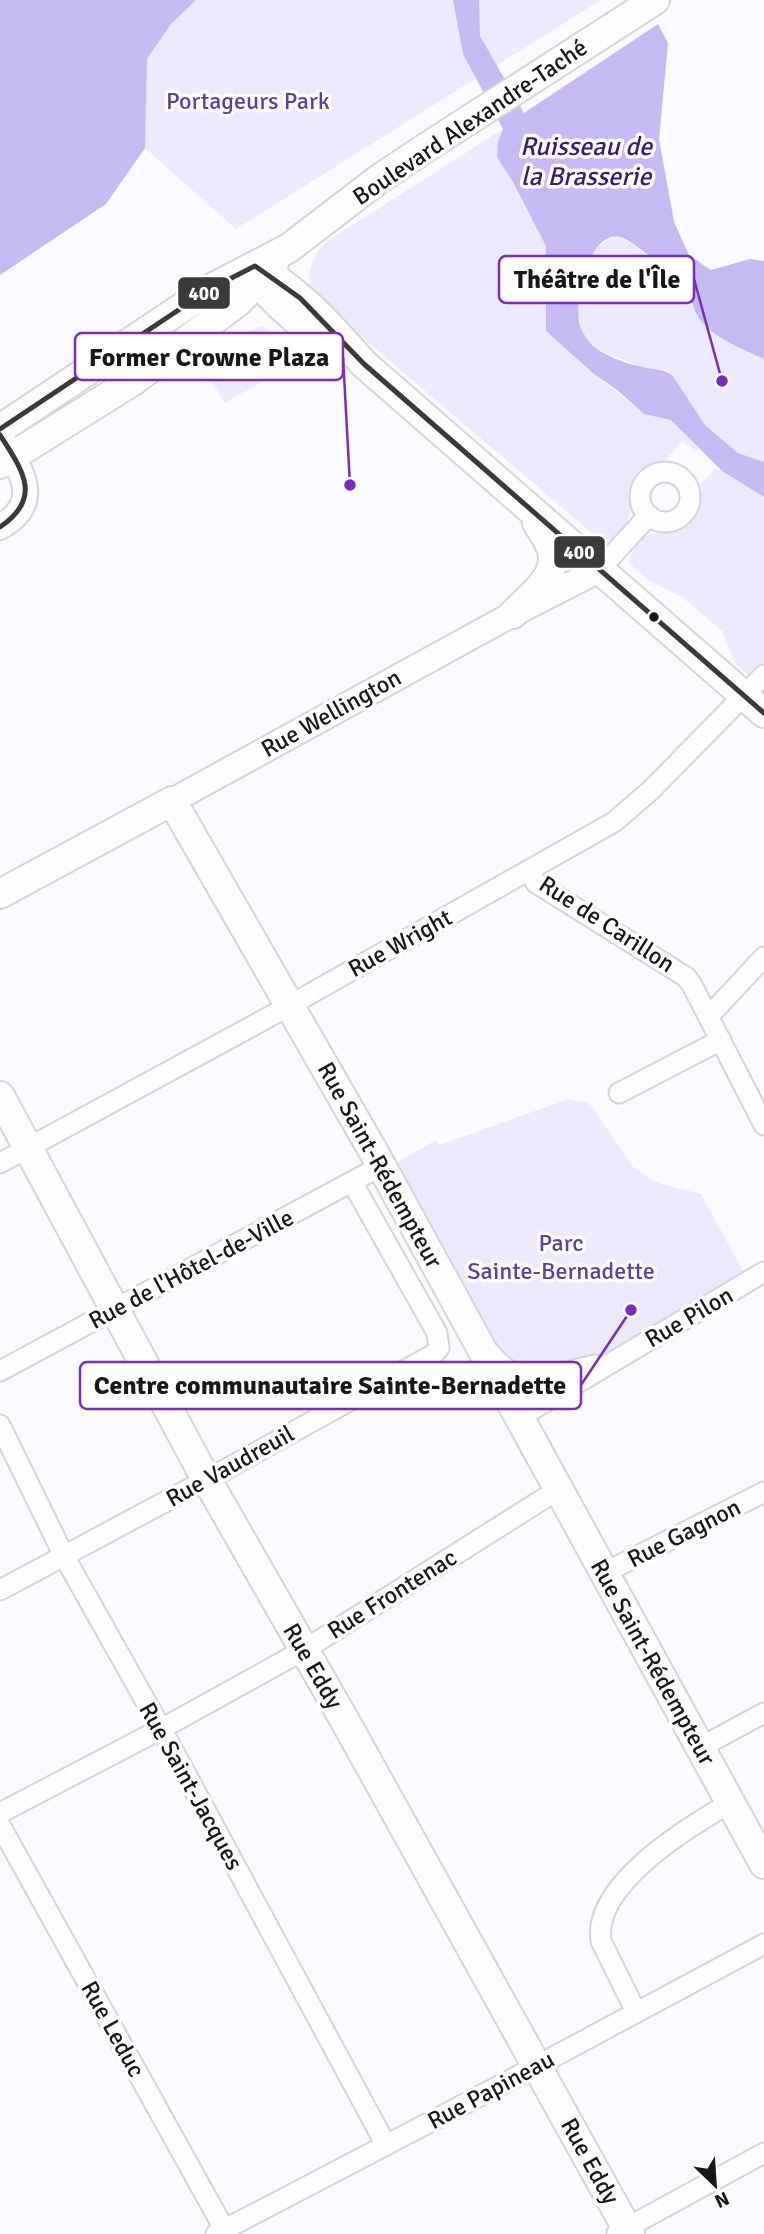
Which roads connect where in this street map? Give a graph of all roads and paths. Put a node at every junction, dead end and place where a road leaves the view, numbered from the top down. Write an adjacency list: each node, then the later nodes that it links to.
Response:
1 (655, 0): 2 (main road, Boulevard Alexandre-Taché)
2 (256, 273): 3 (main road, Boulevard Alexandre-Taché); 4 (main road, Boulevard Alexandre-Taché); 5 (main road)
3 (0, 429)
4 (4, 452): 7 (street)
5 (531, 511): 8 (main road); 9 (main road)
6 (649, 516): 8 (street, Rue Wellington)
7 (0, 527)
8 (599, 570): 9 (street, Rue Wellington); 11 (main road)
9 (513, 614): 12 (street, Rue Wellington)
10 (764, 675): 11 (street, Rue Wright)
11 (755, 705): 13 (street, Rue Wright)
12 (172, 801): 14 (main road, Rue Wellington); 16 (main road, Rue Saint-Rédempteur)
13 (529, 870): 16 (street, Rue Wright); 17 (street, Rue de Carillon)
14 (0, 894)
15 (764, 957): 17 (street)
16 (289, 1006): 22 (street, Rue Wright); 24 (main road, Rue Saint-Rédempteur)
17 (709, 1016): 18 (street, Rue de Carillon)
18 (721, 1040): 19 (street); 21 (street, Rue de Carillon)
19 (619, 1093)
20 (0, 1096): 22 (main road, Rue Eddy)
21 (764, 1125)
22 (28, 1148): 23 (street, Rue Wright); 27 (main road, Rue Eddy)
23 (0, 1163)
24 (382, 1166): 25 (street, Rue de l'Hôtel-de-Ville); 28 (main road, Rue Saint-Rédempteur)
25 (352, 1182): 27 (street, Rue de l'Hôtel-de-Ville); 33 (street, Rue Vaudreuil)
26 (764, 1272): 29 (street, Rue Pilon)
27 (115, 1310): 30 (street, Rue de l'Hôtel-de-Ville); 33 (main road, Rue Eddy)
28 (479, 1341): 29 (street, Rue Pilon); 31 (main road, Rue Saint-Rédempteur)
29 (613, 1360): 31 (street, Rue Pilon)
30 (0, 1371)
31 (520, 1417): 34 (main road, Rue Saint-Rédempteur)
32 (0, 1425): 36 (street, Rue Saint-Jacques)
33 (207, 1479): 36 (street, Rue Vaudreuil); 39 (main road, Rue Eddy)
34 (559, 1489): 37 (main road, Rue Saint-Rédempteur); 39 (street, Rue Frontenac)
35 (764, 1492): 37 (street, Rue Gagnon)
36 (64, 1556): 38 (street, Rue Vaudreuil); 41 (street, Rue Saint-Jacques)
37 (604, 1573): 42 (main road, Rue Saint-Rédempteur)
38 (0, 1590)
39 (304, 1650): 41 (street, Rue Frontenac); 49 (main road, Rue Eddy)
40 (764, 1713): 42 (street)
41 (161, 1729): 44 (street, Rue Frontenac); 50 (street, Rue Saint-Jacques)
42 (699, 1748): 43 (main road, Rue Saint-Rédempteur)
43 (730, 1802): 46 (main road, Rue Saint-Rédempteur); 48 (street)
44 (0, 1813)
45 (0, 1825): 53 (street, Rue Leduc)
46 (764, 1864)
47 (764, 1944): 48 (street, Rue Papineau)
48 (636, 2012): 49 (street, Rue Papineau)
49 (538, 2066): 50 (street, Rue Papineau); 52 (main road, Rue Eddy)
50 (386, 2145): 53 (street, Rue Papineau)
51 (764, 2153): 52 (street)
52 (624, 2232)
53 (223, 2233)

